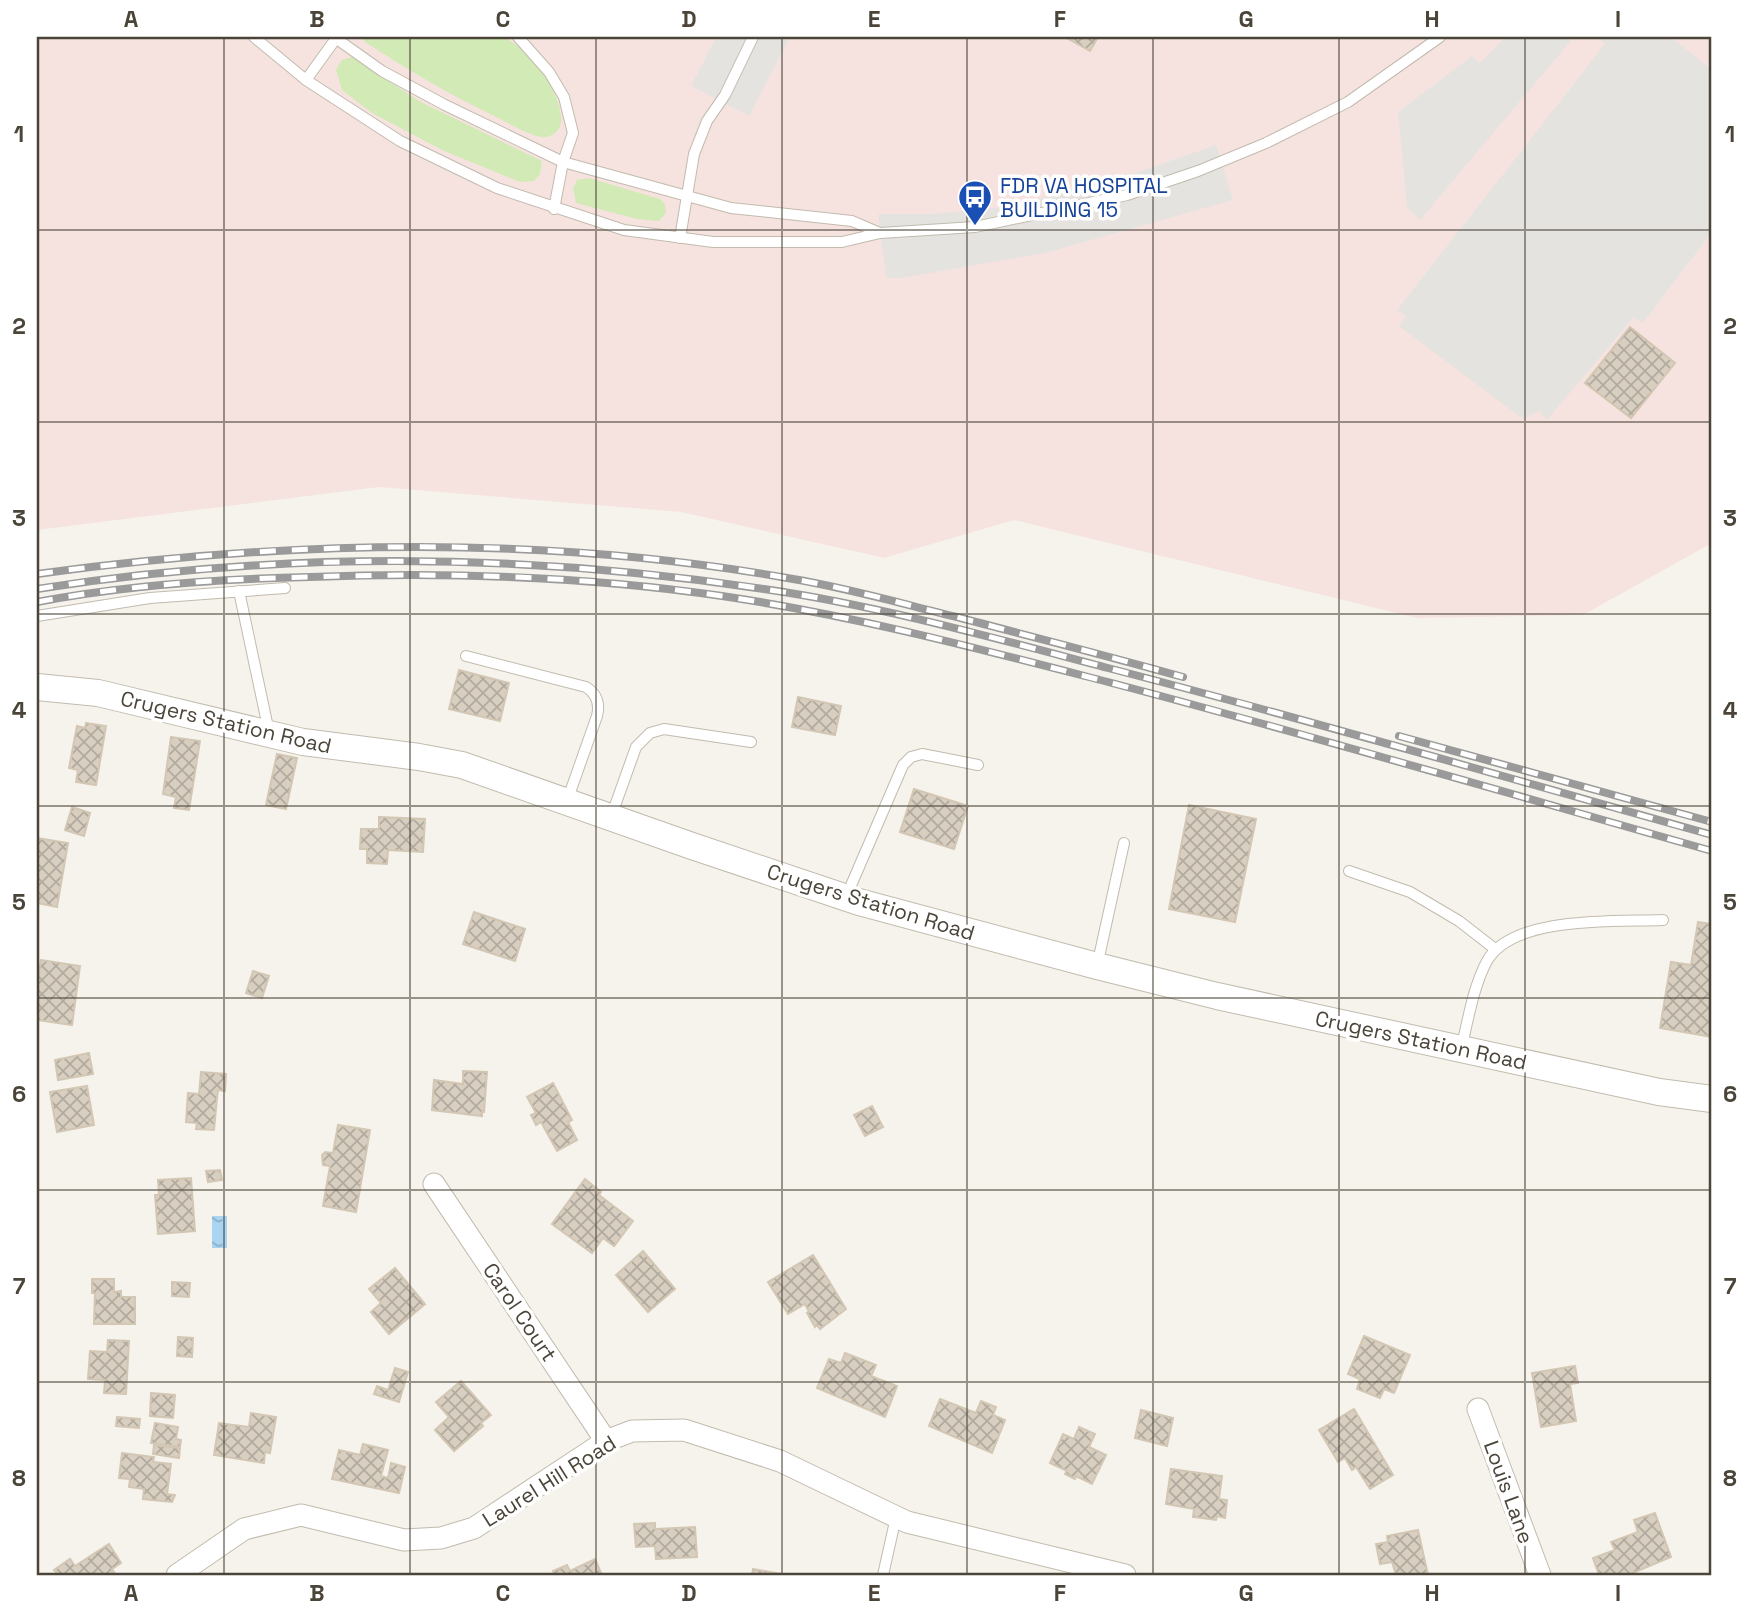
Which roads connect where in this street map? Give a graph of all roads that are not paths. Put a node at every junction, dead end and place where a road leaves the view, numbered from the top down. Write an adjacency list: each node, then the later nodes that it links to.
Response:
1 (254, 37): 6 (lane)
2 (336, 37): 6 (lane); 7 (lane)
3 (518, 37): 7 (lane)
4 (752, 37): 8 (lane)
5 (1440, 37): 10 (lane)
6 (306, 80): 9 (lane)
7 (563, 162): 8 (lane); 9 (lane)
8 (687, 198): 10 (lane); 11 (lane)
9 (554, 209): 11 (lane)
10 (880, 233): 11 (lane)
11 (680, 238)
12 (285, 588): 13 (lane)
13 (239, 591): 14 (lane); 17 (lane)
14 (37, 616)
15 (466, 656): 20 (lane)
16 (37, 687): 17 (street, Crugers Station Road)
17 (270, 735): 20 (street, Crugers Station Road)
18 (751, 742): 21 (lane)
19 (978, 765): 24 (lane)
20 (567, 801): 21 (street, Crugers Station Road)
21 (611, 817): 24 (street, Crugers Station Road)
22 (1124, 843): 27 (lane)
23 (1349, 872): 26 (lane)
24 (846, 897): 27 (street, Crugers Station Road)
25 (1663, 920): 26 (lane)
26 (1495, 949): 28 (lane)
27 (1097, 966): 28 (street, Crugers Station Road)
28 (1461, 1049): 29 (street, Crugers Station Road)
29 (1712, 1099)
30 (434, 1184): 32 (street, Carol Court)
31 (1478, 1409): 37 (street, Louis Lane)
32 (606, 1441): 33 (street, Laurel Hill Road); 34 (street, Laurel Hill Road)
33 (896, 1517): 35 (lane); 36 (street, Laurel Hill Road)
34 (177, 1575)
35 (883, 1575)
36 (1125, 1575)
37 (1540, 1575)

